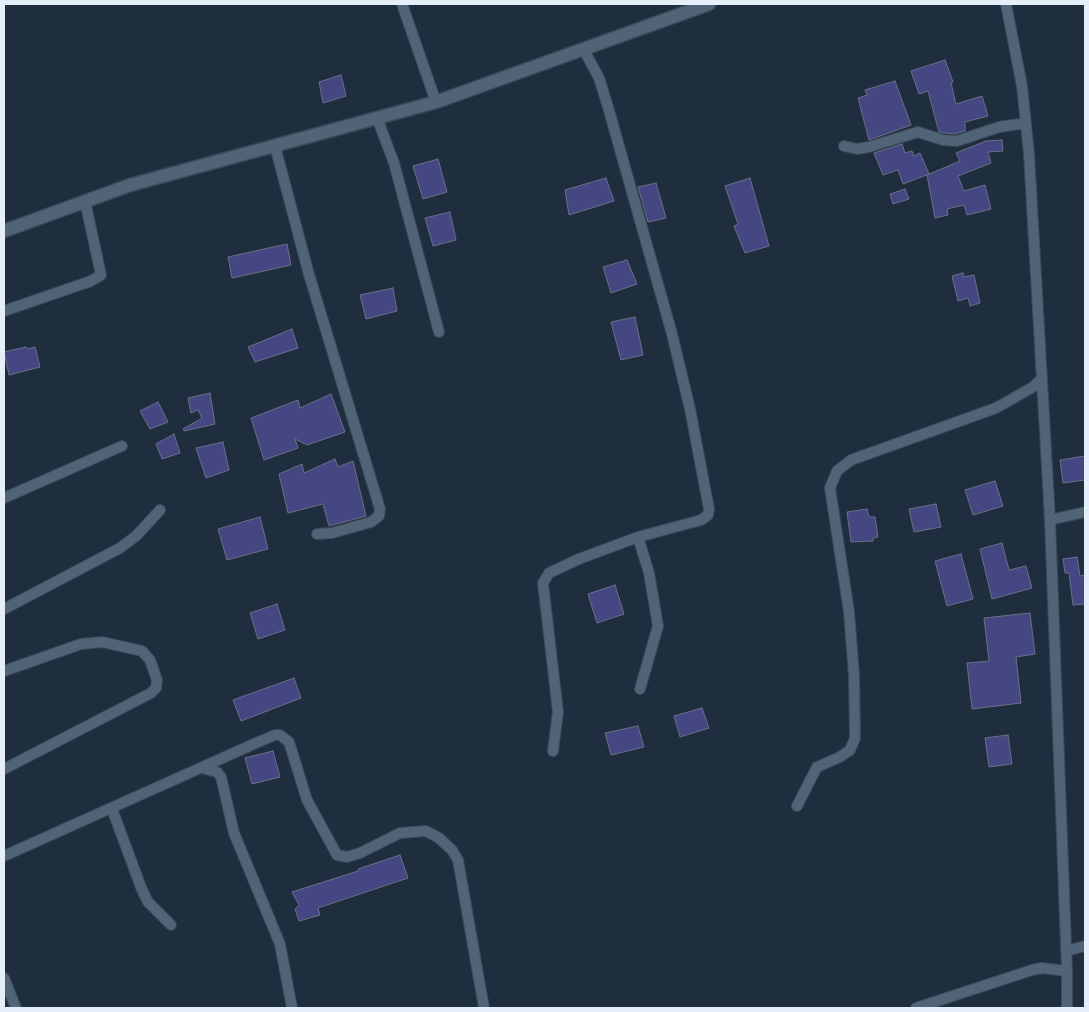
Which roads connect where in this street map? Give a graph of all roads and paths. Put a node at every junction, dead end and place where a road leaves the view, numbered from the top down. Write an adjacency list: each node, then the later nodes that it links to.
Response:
1 (402, 4): 5 (street)
2 (710, 4): 4 (street)
3 (1006, 4): 7 (street)
4 (584, 50): 5 (street); 21 (street)
5 (436, 102): 6 (street)
6 (377, 118): 8 (street); 13 (street)
7 (1026, 123): 9 (street); 14 (street)
8 (275, 146): 10 (street); 20 (street)
9 (844, 146)
10 (85, 201): 11 (street); 12 (street)
11 (4, 231)
12 (4, 311)
13 (439, 332)
14 (1042, 378): 19 (street); 28 (street)
15 (122, 446): 16 (street)
16 (4, 498)
17 (160, 510): 22 (street)
18 (1085, 512): 19 (street)
19 (1050, 520): 33 (street)
20 (317, 534)
21 (638, 537): 24 (street); 25 (street)
22 (4, 609)
23 (4, 671): 27 (street)
24 (640, 688)
25 (553, 751)
26 (202, 768): 29 (street); 37 (street); 38 (street)
27 (4, 769)
28 (798, 806)
29 (112, 808): 30 (street); 31 (street)
30 (4, 856)
31 (171, 925)
32 (1085, 946): 33 (street)
33 (1066, 952): 34 (street)
34 (1067, 971): 39 (street); 40 (street)
35 (4, 978): 36 (street)
36 (16, 1008)
37 (292, 1008)
38 (484, 1008)
39 (916, 1008)
40 (1067, 1008)

